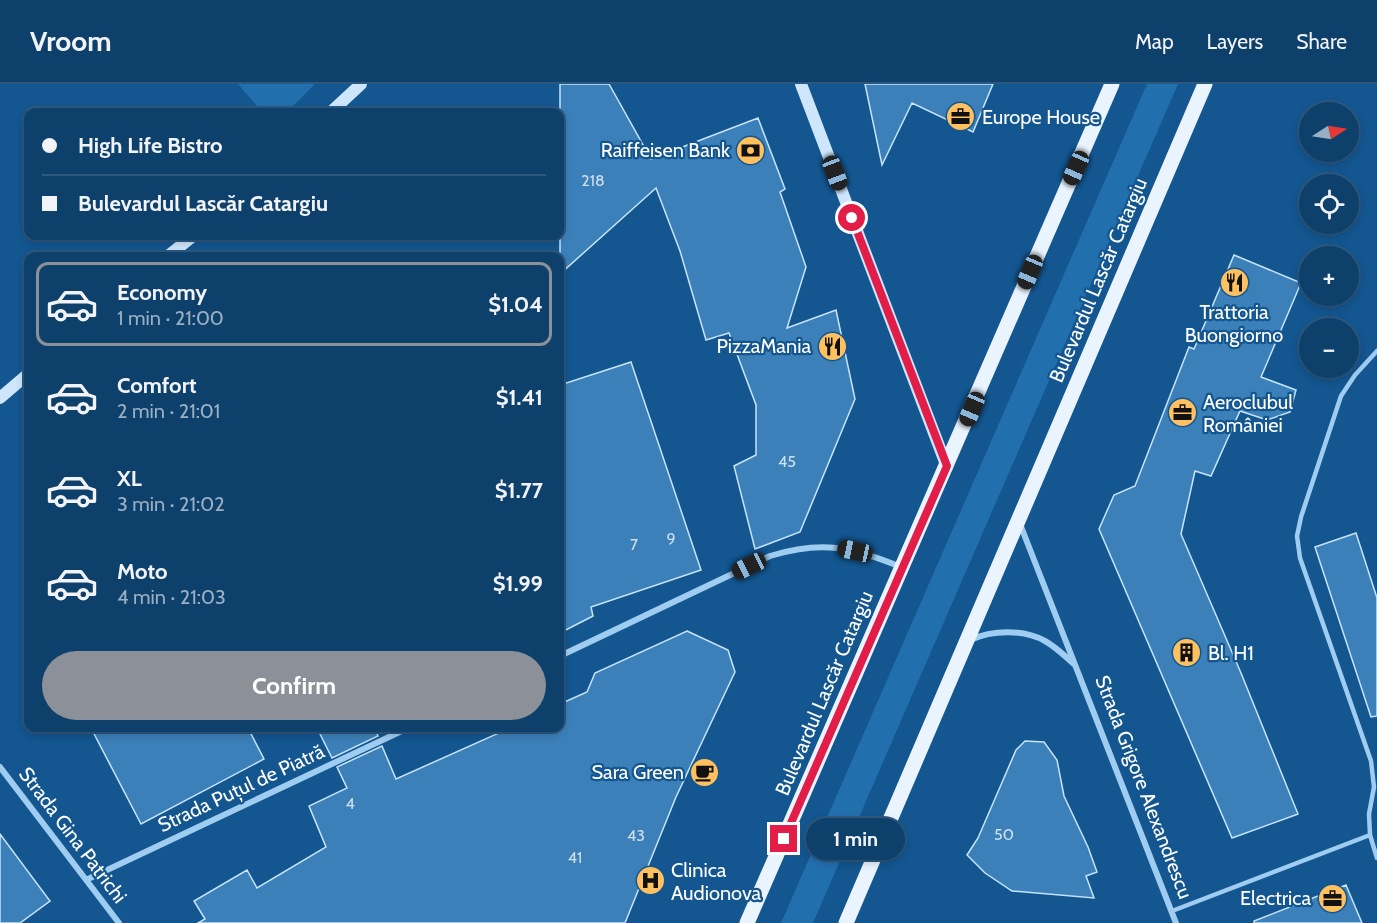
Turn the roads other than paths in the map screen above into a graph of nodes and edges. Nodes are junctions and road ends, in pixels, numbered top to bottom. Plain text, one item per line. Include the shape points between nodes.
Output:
1 (362, 84) edge
2 (801, 84) edge
3 (1112, 84) edge
4 (1205, 84) edge
5 (335, 108) edge
6 (188, 240) edge
7 (173, 252) edge
8 (1377, 351) edge
9 (24, 377) edge
10 (0, 398) edge
11 (947, 466) junction
12 (1018, 519) junction
13 (902, 567) junction
14 (966, 642) junction
15 (564, 654) edge
16 (1076, 665) junction
17 (400, 732) edge
18 (0, 767) edge
19 (1370, 835) junction
20 (1377, 858) edge
21 (88, 879) junction
22 (1172, 911) junction
23 (120, 923) edge
24 (747, 923) edge
25 (846, 923) edge
26 (1176, 923) edge

1 - 5 street
2 - 11 street
3 - 11 main road, Bulevardul Lascăr Catargiu
4 - 12 main road, Bulevardul Lascăr Catargiu
6 - 7 street
8 - 19 lane via 1341,396 1297,536 1300,558 1371,761 1374,787
9 - 10 street
11 - 13 main road, Bulevardul Lascăr Catargiu
12 - 14 main road, Bulevardul Lascăr Catargiu
12 - 16 street, Strada Grigore Alexandrescu
13 - 15 street via 836,547 793,549 770,556
13 - 24 main road, Bulevardul Lascăr Catargiu
14 - 16 street, Strada Grigore Alexandrescu via 980,635 1022,633 1045,641
14 - 25 main road, Bulevardul Lascăr Catargiu
16 - 22 street, Strada Grigore Alexandrescu
17 - 21 street, Strada Puțul de Piatră
18 - 21 street, Strada Gina Patrichi
19 - 20 lane
19 - 22 lane
21 - 23 street, Strada Gina Patrichi
22 - 26 street, Strada Grigore Alexandrescu

